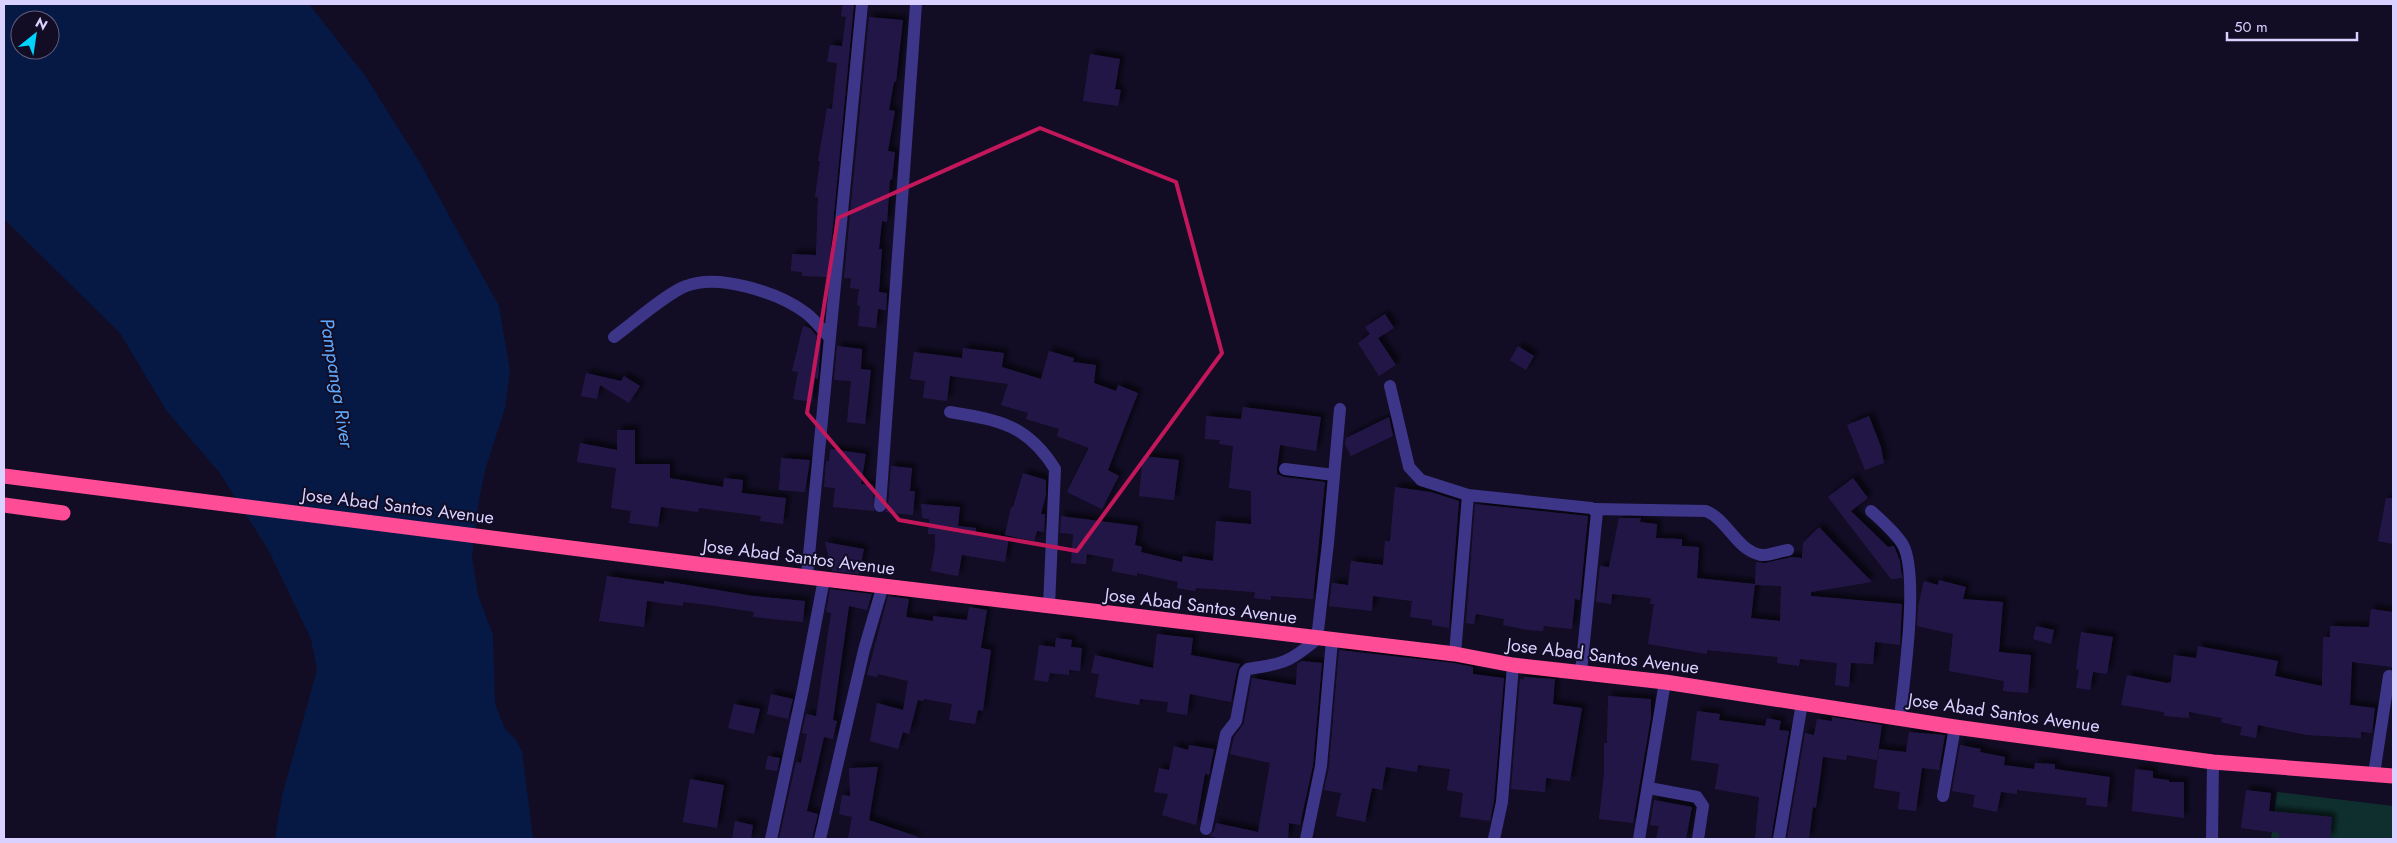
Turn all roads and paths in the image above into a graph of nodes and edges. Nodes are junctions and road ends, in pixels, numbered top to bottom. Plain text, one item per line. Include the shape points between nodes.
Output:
1 (862, 4) edge
2 (916, 4) edge
3 (614, 337) dead end
4 (830, 338) junction
5 (1390, 386) dead end
6 (1340, 409) dead end
7 (950, 412) dead end
8 (1285, 469) dead end
9 (1334, 475) junction
10 (4, 476) edge
11 (1468, 495) junction
12 (4, 505) edge
13 (880, 506) dead end
14 (1595, 509) junction
15 (1871, 511) dead end
16 (63, 513) dead end
17 (1788, 550) dead end
18 (807, 576) junction
19 (824, 579) junction
20 (883, 585) junction
21 (1049, 606) junction
22 (1324, 640) junction
23 (1455, 654) junction
24 (1513, 665) junction
25 (1580, 672) junction
26 (2389, 676) dead end
27 (1666, 682) junction
28 (1802, 703) junction
29 (1900, 717) junction
30 (1955, 727) junction
31 (2213, 762) junction
32 (2374, 774) junction
33 (2393, 776) edge
34 (1649, 788) junction
35 (1943, 796) dead end
36 (1206, 829) dead end
37 (771, 839) edge
38 (820, 839) edge
39 (1306, 839) edge
40 (1494, 839) edge
41 (1639, 839) edge
42 (1698, 839) edge
43 (1779, 839) edge
44 (2212, 839) edge

1 - 4 street
2 - 13 street
3 - 4 street via 686,286 710,280 774,295 806,314
4 - 18 street
5 - 11 street via 1409,467 1421,480
6 - 9 street
7 - 21 street via 997,420 1022,432 1045,452 1055,469
8 - 9 street
9 - 22 street
10 - 18 highway, Jose Abad Santos Avenue
11 - 14 street
11 - 23 street
12 - 16 highway
14 - 17 street via 1706,511 1715,515 1745,548 1762,555
14 - 25 street via 1598,518
15 - 29 street via 1903,545 1908,560 1910,607
18 - 19 highway, Jose Abad Santos Avenue
19 - 20 highway, Jose Abad Santos Avenue
19 - 37 street
20 - 21 highway, Jose Abad Santos Avenue
20 - 38 street via 864,650
21 - 22 highway, Jose Abad Santos Avenue
22 - 23 highway, Jose Abad Santos Avenue
22 - 36 street via 1286,662 1245,672 1236,721 1226,734
22 - 39 street via 1321,766
23 - 24 highway, Jose Abad Santos Avenue
24 - 25 highway, Jose Abad Santos Avenue
24 - 40 street via 1502,802
25 - 27 highway, Jose Abad Santos Avenue
26 - 32 street
27 - 28 highway, Jose Abad Santos Avenue
27 - 34 street
28 - 29 highway, Jose Abad Santos Avenue
28 - 43 street
29 - 30 highway, Jose Abad Santos Avenue
30 - 31 highway, Jose Abad Santos Avenue
30 - 35 street
31 - 32 highway, Jose Abad Santos Avenue
31 - 44 street
32 - 33 highway, Jose Abad Santos Avenue
34 - 41 street
34 - 42 street via 1697,797 1703,806

